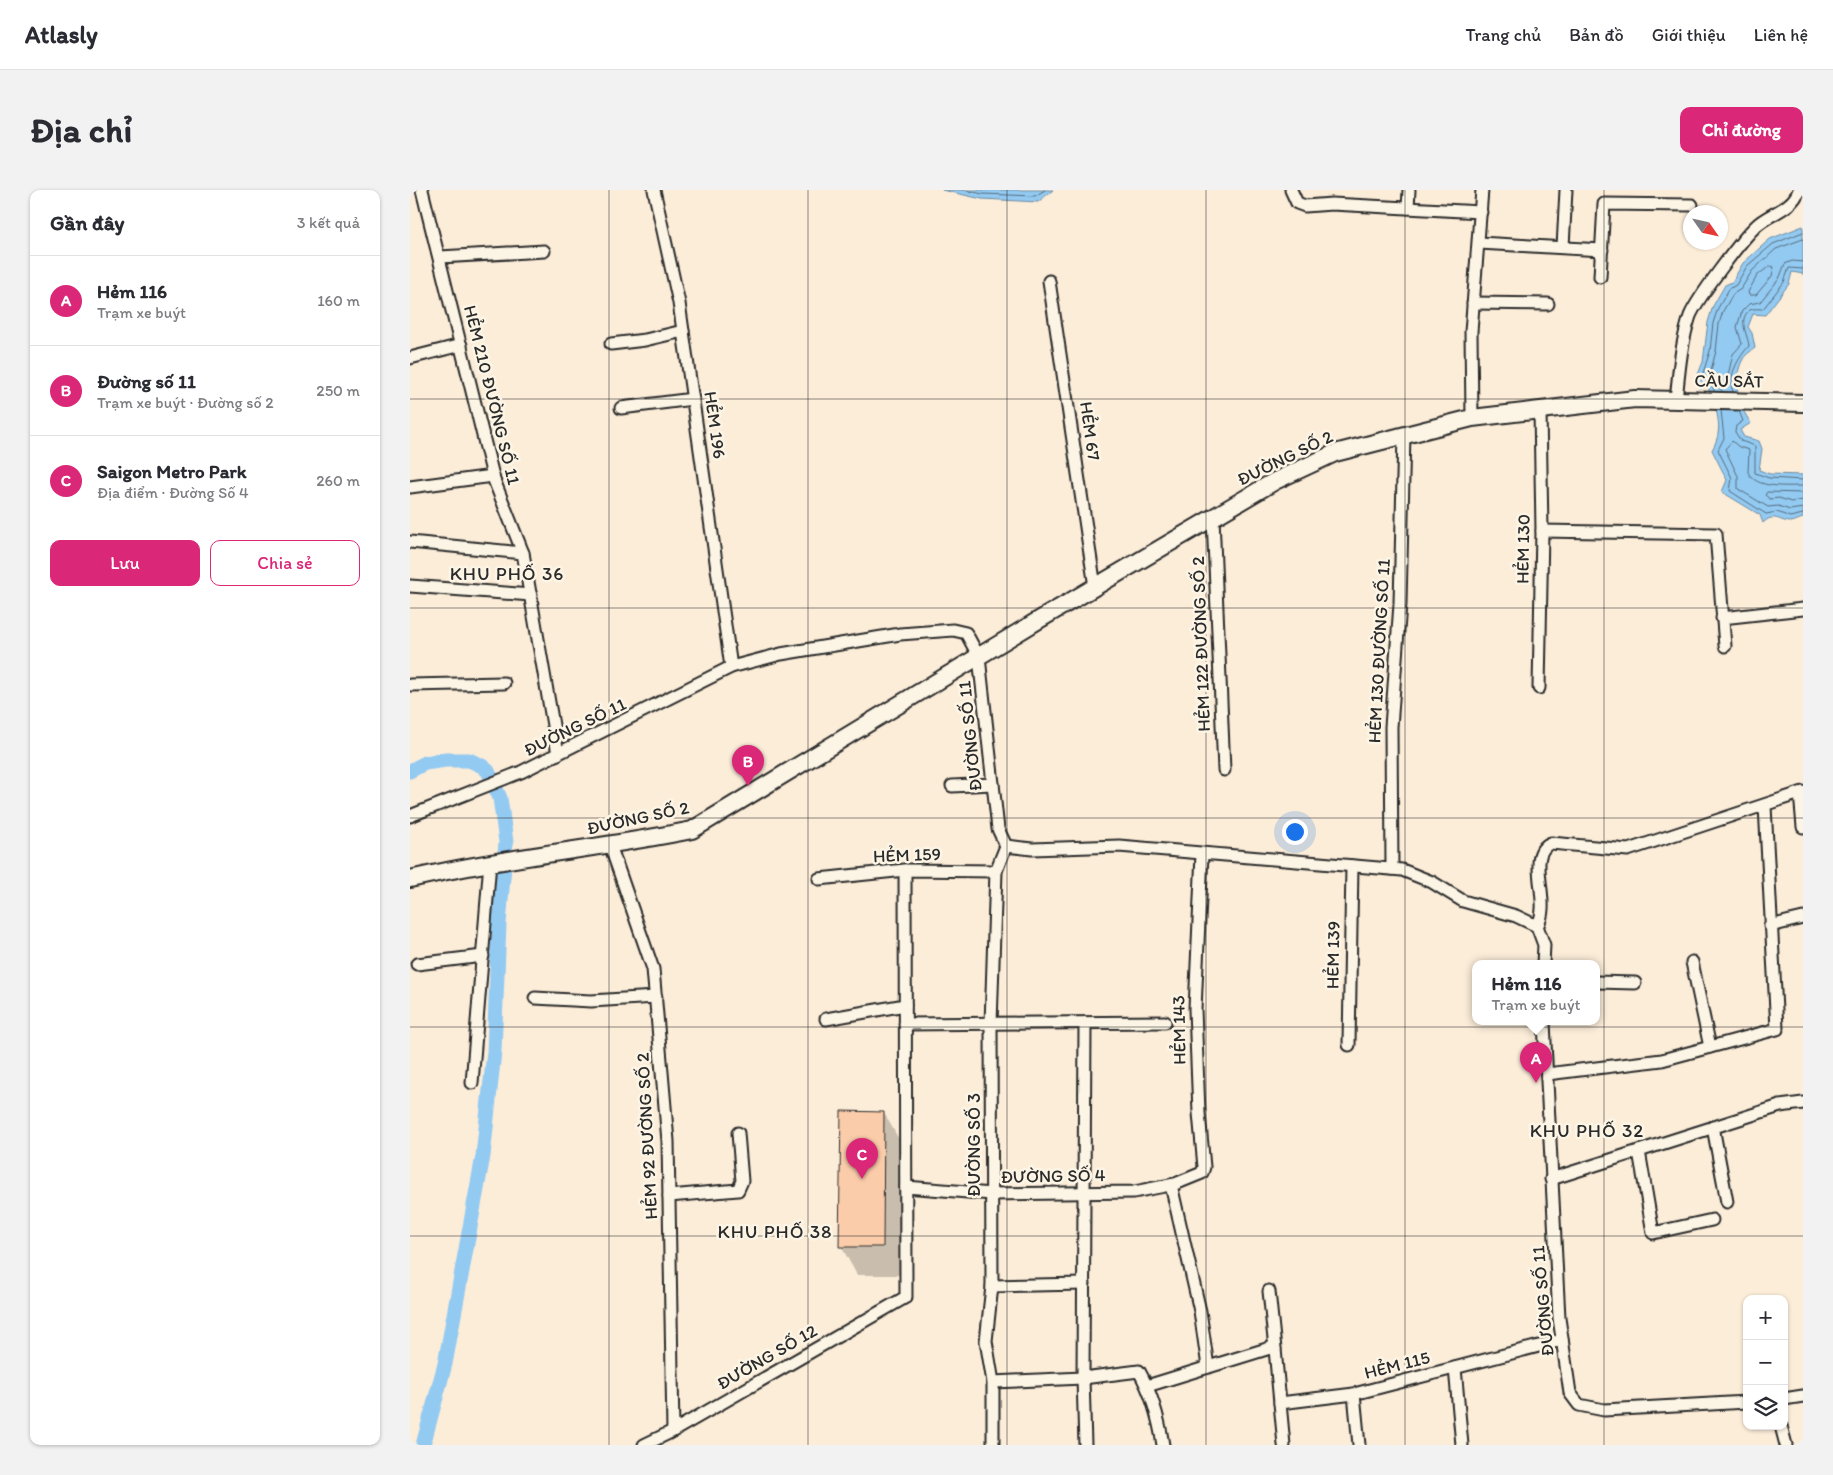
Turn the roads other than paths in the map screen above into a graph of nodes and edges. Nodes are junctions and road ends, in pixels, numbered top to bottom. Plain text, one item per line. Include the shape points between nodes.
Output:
1 (422, 190) edge
2 (654, 190) edge
3 (1291, 190) edge
4 (1409, 190) edge
5 (1482, 190) edge
6 (1566, 190) edge
7 (1799, 190) edge
8 (1692, 205) dead end
9 (1408, 208) junction
10 (1481, 212) junction
11 (1479, 243) junction
12 (1563, 247) junction
13 (1602, 250) junction
14 (544, 251) dead end
15 (440, 257) junction
16 (1600, 277) dead end
17 (1049, 281) dead end
18 (1474, 303) junction
19 (1548, 304) dead end
20 (683, 331) junction
21 (611, 344) dead end
22 (461, 345) junction
23 (410, 358) edge
24 (693, 399) junction
25 (1676, 400) junction
26 (1803, 403) edge
27 (621, 408) dead end
28 (1540, 410) junction
29 (1472, 418) junction
30 (1404, 434) junction
31 (493, 476) junction
32 (410, 487) edge
33 (1213, 518) junction
34 (1542, 531) junction
35 (410, 542) edge
36 (523, 553) junction
37 (410, 586) edge
38 (1095, 587) junction
39 (531, 595) junction
40 (1803, 609) edge
41 (1722, 618) junction
42 (1724, 646) dead end
43 (979, 657) junction
44 (731, 667) junction
45 (504, 683) dead end
46 (410, 685) edge
47 (1540, 688) dead end
48 (558, 754) junction
49 (1224, 770) dead end
50 (993, 784) junction
51 (952, 786) dead end
52 (1801, 792) edge
53 (1765, 806) junction
54 (410, 816) edge
55 (1803, 827) edge
56 (610, 846) junction
57 (1006, 846) junction
58 (1202, 854) junction
59 (490, 862) junction
60 (1352, 866) junction
61 (905, 870) junction
62 (1392, 870) junction
63 (996, 871) junction
64 (819, 878) dead end
65 (410, 879) edge
66 (1803, 918) edge
67 (1537, 926) junction
68 (1770, 926) junction
69 (483, 956) junction
70 (1543, 960) edge
71 (1692, 962) dead end
72 (417, 964) dead end
73 (1600, 982) edge
74 (1635, 983) dead end
75 (656, 997) junction
76 (535, 998) dead end
77 (905, 1005) junction
78 (826, 1018) dead end
79 (1165, 1022) dead end
80 (905, 1024) junction
81 (991, 1024) junction
82 (1085, 1024) junction
83 (1544, 1025) edge
84 (1349, 1045) dead end
85 (1710, 1047) junction
86 (1547, 1074) junction
87 (472, 1083) dead end
88 (1803, 1103) edge
89 (1713, 1126) junction
90 (738, 1133) dead end
91 (1639, 1151) junction
92 (1551, 1179) junction
93 (1171, 1185) junction
94 (906, 1187) junction
95 (1084, 1192) junction
96 (992, 1194) junction
97 (669, 1196) junction
98 (1727, 1202) dead end
99 (1712, 1220) dead end
100 (1084, 1284) junction
101 (992, 1286) junction
102 (1269, 1291) dead end
103 (1562, 1340) junction
104 (1275, 1349) junction
105 (1208, 1367) junction
106 (1454, 1368) junction
107 (1083, 1378) junction
108 (993, 1382) junction
109 (1147, 1386) junction
110 (1354, 1394) junction
111 (1803, 1396) edge
112 (1788, 1398) edge
113 (1280, 1402) junction
114 (1743, 1402) edge
115 (1781, 1430) edge
116 (673, 1431) junction
117 (644, 1445) edge
118 (993, 1445) edge
119 (1085, 1445) edge
120 (1163, 1445) edge
121 (1284, 1445) edge
122 (1359, 1445) edge
123 (1462, 1445) edge
124 (1786, 1445) edge

1 - 15 street, HẺM 210 ĐƯỜNG SỐ 11
2 - 20 street, HẺM 196 via 680,303
3 - 9 street via 1297,203 1305,206 1332,204
4 - 9 street
5 - 10 street
6 - 12 street
7 - 25 street via 1783,210 1756,225 1717,274 1691,315
8 - 13 street via 1604,204
9 - 10 street
10 - 11 street
11 - 12 street
11 - 18 street
12 - 13 street
13 - 16 street
14 - 15 street
15 - 22 street, HẺM 210 ĐƯỜNG SỐ 11
17 - 38 street, HẺM 67
18 - 19 street
18 - 29 street
20 - 21 street
20 - 24 street, HẺM 196
22 - 23 street
22 - 31 street, HẺM 210 ĐƯỜNG SỐ 11
24 - 27 street
24 - 44 street, HẺM 196
25 - 26 street, CẦU SẮT
25 - 28 street, ĐƯỜNG SỐ 2 via 1635,399
28 - 29 street, ĐƯỜNG SỐ 2
28 - 34 street, HẺM 130
29 - 30 street, ĐƯỜNG SỐ 2
30 - 33 street, ĐƯỜNG SỐ 2 via 1335,453 1275,481
30 - 62 street, HẺM 130 ĐƯỜNG SỐ 11 via 1400,604 1391,727
31 - 32 street
31 - 36 street, HẺM 210 ĐƯỜNG SỐ 11
33 - 38 street, ĐƯỜNG SỐ 2
33 - 49 street, HẺM 122 ĐƯỜNG SỐ 2
34 - 41 street via 1716,534
34 - 47 street, HẺM 130
35 - 36 street
36 - 39 street, HẺM 210 ĐƯỜNG SỐ 11
37 - 39 street
38 - 43 street, ĐƯỜNG SỐ 2
39 - 48 street, HẺM 210 ĐƯỜNG SỐ 11
40 - 41 street
41 - 42 street
43 - 44 street, ĐƯỜNG SỐ 11 via 966,632 953,630 900,634
43 - 50 street, ĐƯỜNG SỐ 11
43 - 56 street, ĐƯỜNG SỐ 2 via 692,830
44 - 48 street, ĐƯỜNG SỐ 11
45 - 46 street
48 - 54 street, ĐƯỜNG SỐ 11
50 - 51 street
50 - 57 street, ĐƯỜNG SỐ 11 via 998,829
52 - 53 street
52 - 55 street
53 - 67 street via 1628,850 1551,843 1545,846 1540,851 1539,866 1543,913
53 - 68 street
56 - 59 street, ĐƯỜNG SỐ 2
56 - 75 street, HẺM 92 ĐƯỜNG SỐ 2 via 654,969
57 - 58 street via 1032,849 1119,846
57 - 63 street, ĐƯỜNG SỐ 3
58 - 60 street
58 - 93 street, HẺM 143 via 1195,1009 1204,1167 1202,1173
59 - 65 street, ĐƯỜNG SỐ 2
59 - 69 street
60 - 62 street
60 - 84 street, HẺM 139
61 - 63 street, HẺM 159
61 - 64 street, HẺM 159
61 - 77 street
62 - 67 street via 1402,870 1432,882 1464,901 1516,916
63 - 81 street, ĐƯỜNG SỐ 3
66 - 68 street
67 - 70 street via 1544,945
68 - 85 street via 1777,1029
69 - 72 street
69 - 87 street
71 - 85 street
73 - 74 street
75 - 76 street via 591,1001
75 - 97 street, HẺM 92 ĐƯỜNG SỐ 2 via 668,1141
77 - 78 street
77 - 80 street
79 - 82 street
80 - 81 street
80 - 94 street
81 - 82 street
81 - 96 street, ĐƯỜNG SỐ 3
82 - 95 street
83 - 86 street, ĐƯỜNG SỐ 11
85 - 86 street via 1662,1060
86 - 92 street, ĐƯỜNG SỐ 11
88 - 89 street via 1780,1106
89 - 91 street
89 - 98 street
90 - 97 street via 742,1181 738,1190
91 - 92 street
91 - 99 street via 1653,1233
92 - 103 street, ĐƯỜNG SỐ 11
93 - 95 street, ĐƯỜNG SỐ 4 via 1134,1192
93 - 105 street via 1200,1312
94 - 96 street, ĐƯỜNG SỐ 4
94 - 116 street, ĐƯỜNG SỐ 12 via 906,1297
95 - 96 street, ĐƯỜNG SỐ 4
95 - 100 street
96 - 101 street, ĐƯỜNG SỐ 3
97 - 116 street, HẺM 92 ĐƯỜNG SỐ 2
100 - 101 street
100 - 107 street
101 - 108 street, ĐƯỜNG SỐ 3 via 986,1341
102 - 104 street
103 - 106 street, HẺM 115
103 - 114 street, ĐƯỜNG SỐ 11 via 1570,1393 1579,1405 1604,1410
104 - 105 street
104 - 113 street
105 - 109 street
106 - 110 street, HẺM 115
106 - 123 street
107 - 108 street
107 - 109 street via 1139,1371
107 - 119 street
108 - 118 street, ĐƯỜNG SỐ 3
109 - 120 street via 1160,1424
110 - 113 street, HẺM 115
110 - 122 street
111 - 112 street
113 - 121 street
115 - 124 street
116 - 117 street, ĐƯỜNG SỐ 12

